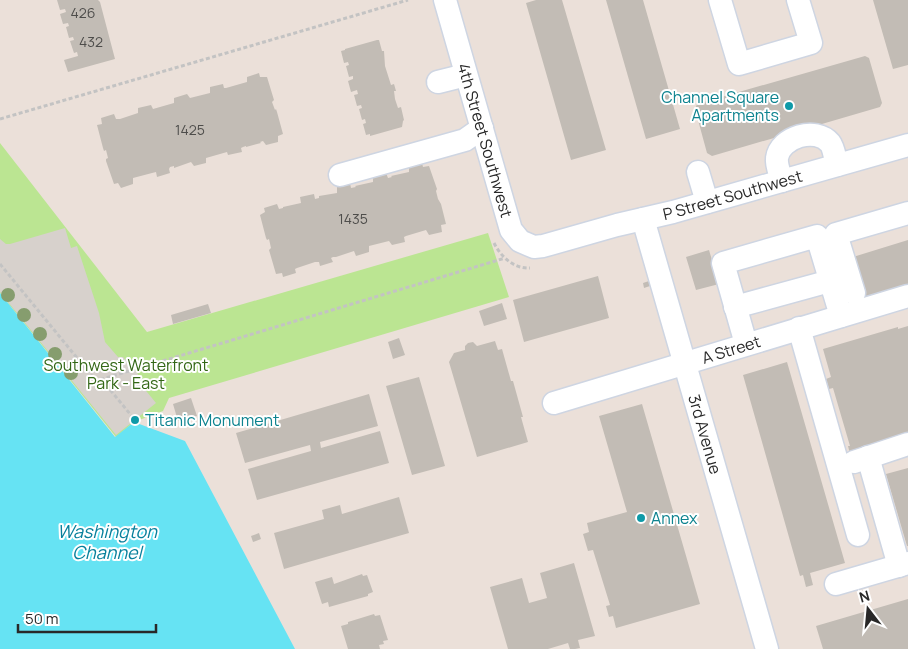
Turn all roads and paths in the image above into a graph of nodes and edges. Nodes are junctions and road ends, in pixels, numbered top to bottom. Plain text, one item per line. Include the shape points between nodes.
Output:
1 (408, 0) edge
2 (445, 0) edge
3 (720, 0) edge
4 (798, 0) edge
5 (466, 75) junction
6 (438, 82) dead end
7 (0, 119) edge
8 (482, 128) junction
9 (908, 145) edge
10 (837, 165) junction
11 (698, 172) dead end
12 (340, 175) dead end
13 (782, 181) junction
14 (707, 202) junction
15 (908, 213) edge
16 (643, 219) junction
17 (556, 243) joint
18 (505, 258) dead end
19 (0, 264) edge
20 (830, 281) junction
21 (854, 293) dead end
22 (908, 296) edge
23 (735, 307) junction
24 (841, 316) junction
25 (799, 328) junction
26 (746, 344) junction
27 (684, 362) junction
28 (102, 380) junction
29 (554, 403) dead end
30 (135, 420) dead end
31 (908, 444) edge
32 (868, 457) junction
33 (839, 466) junction
34 (858, 535) dead end
35 (904, 564) edge
36 (836, 584) dead end
37 (767, 649) edge

1 - 7 path
2 - 5 street, 4th Street Southwest
3 - 4 street via 739,64 811,43
5 - 6 street
5 - 8 street, 4th Street Southwest
8 - 12 street via 465,140
8 - 17 street, 4th Street Southwest via 514,236 534,247
9 - 10 street, P Street Southwest
10 - 13 street, P Street Southwest
10 - 13 street via 831,144 816,135 805,135 779,150 776,160
11 - 14 street
13 - 14 street, P Street Southwest
14 - 16 street, P Street Southwest
15 - 21 street via 836,234
16 - 17 street, P Street Southwest
16 - 27 street, 3rd Avenue
18 - 28 path
19 - 28 path via 96,381
20 - 23 street
20 - 23 street via 817,236 723,263
20 - 24 street
22 - 24 street, A Street
23 - 26 street
24 - 25 street, A Street
25 - 26 street, A Street
25 - 33 street
26 - 27 street, A Street
27 - 29 street, A Street
27 - 37 street, 3rd Avenue
28 - 30 path
31 - 32 street
32 - 33 street
32 - 35 street
33 - 34 street
35 - 36 street

